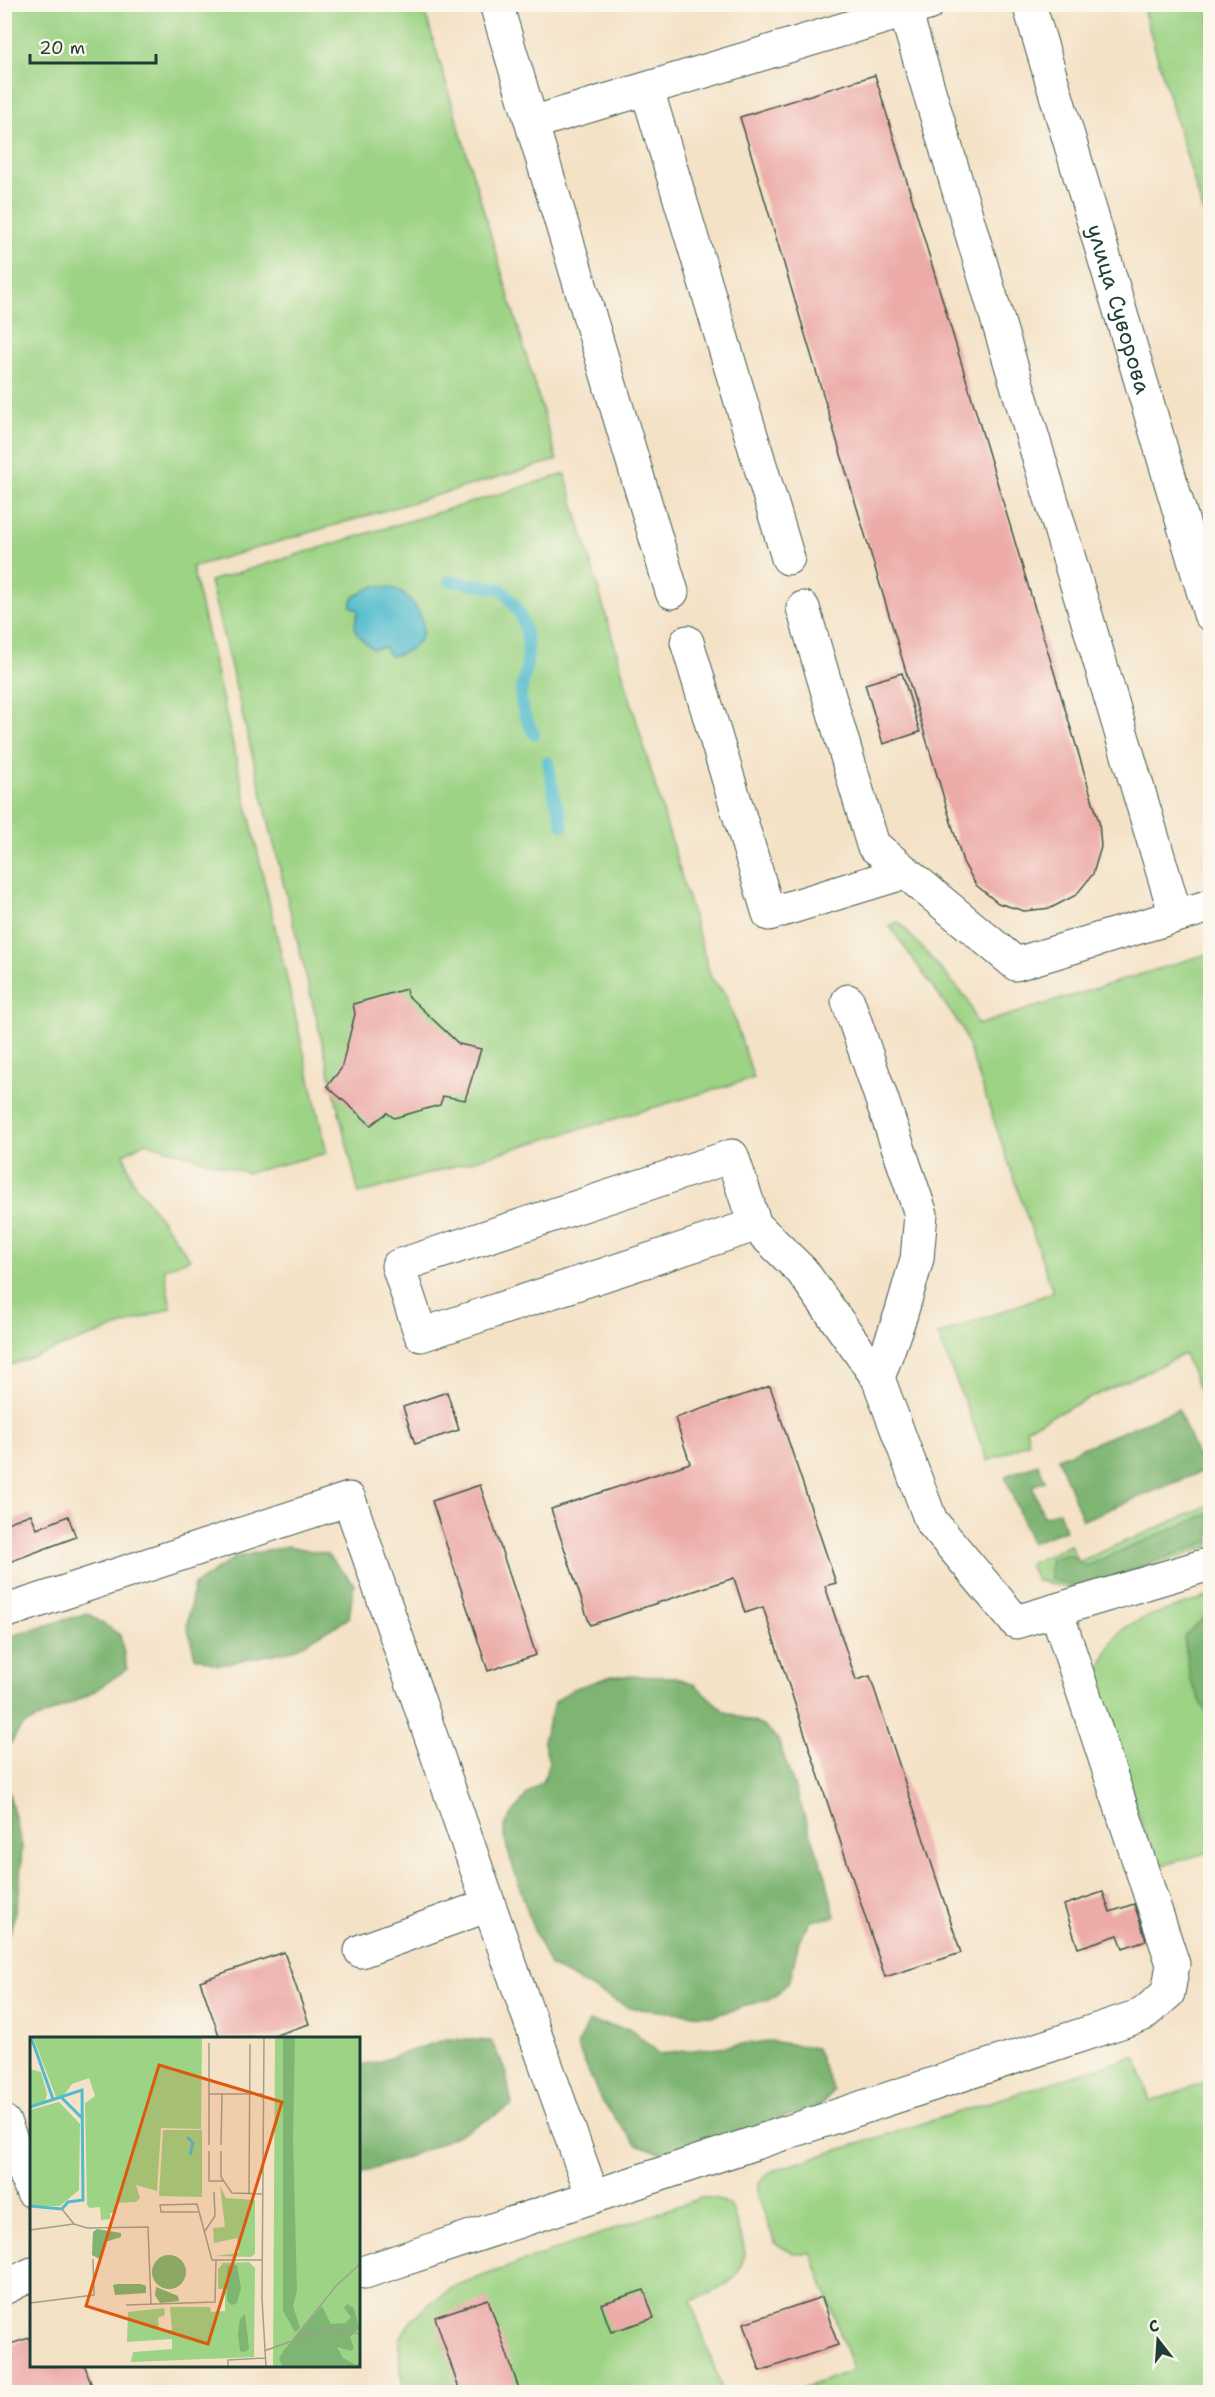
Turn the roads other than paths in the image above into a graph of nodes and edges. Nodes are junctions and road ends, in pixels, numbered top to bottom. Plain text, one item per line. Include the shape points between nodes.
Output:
1 (496, 4) edge
2 (1029, 4) edge
3 (912, 7) edge
4 (647, 89) junction
5 (532, 123) junction
6 (788, 558) dead end
7 (672, 592) dead end
8 (803, 608) dead end
9 (1210, 614) edge
10 (687, 642) dead end
11 (906, 872) junction
12 (1210, 906) edge
13 (1176, 916) junction
14 (848, 1001) dead end
15 (755, 1225) junction
16 (878, 1378) junction
17 (1210, 1564) edge
18 (1056, 1610) junction
19 (4, 1612) edge
20 (489, 1905) junction
21 (361, 1951) dead end
22 (4, 2122) edge
23 (30, 2186) edge
24 (593, 2197) junction
25 (365, 2272) dead end
26 (30, 2275) edge
27 (4, 2288) edge

1 - 5 main road
2 - 9 main road, улица Суворова
3 - 4 main road
3 - 13 main road
4 - 5 main road
4 - 6 main road
5 - 7 main road
8 - 11 main road via 873,845
10 - 11 main road via 769,914
11 - 13 main road via 1016,964
12 - 13 main road
14 - 16 main road via 921,1214 917,1259
15 - 15 main road via 421,1335 398,1266 732,1156
15 - 16 main road via 802,1271
16 - 18 main road via 931,1521 1016,1622
17 - 18 main road
18 - 24 main road via 1173,1964 1168,1993 1142,2015
19 - 20 main road via 349,1499
20 - 21 main road
20 - 24 main road
22 - 23 main road
24 - 25 main road
26 - 27 main road

